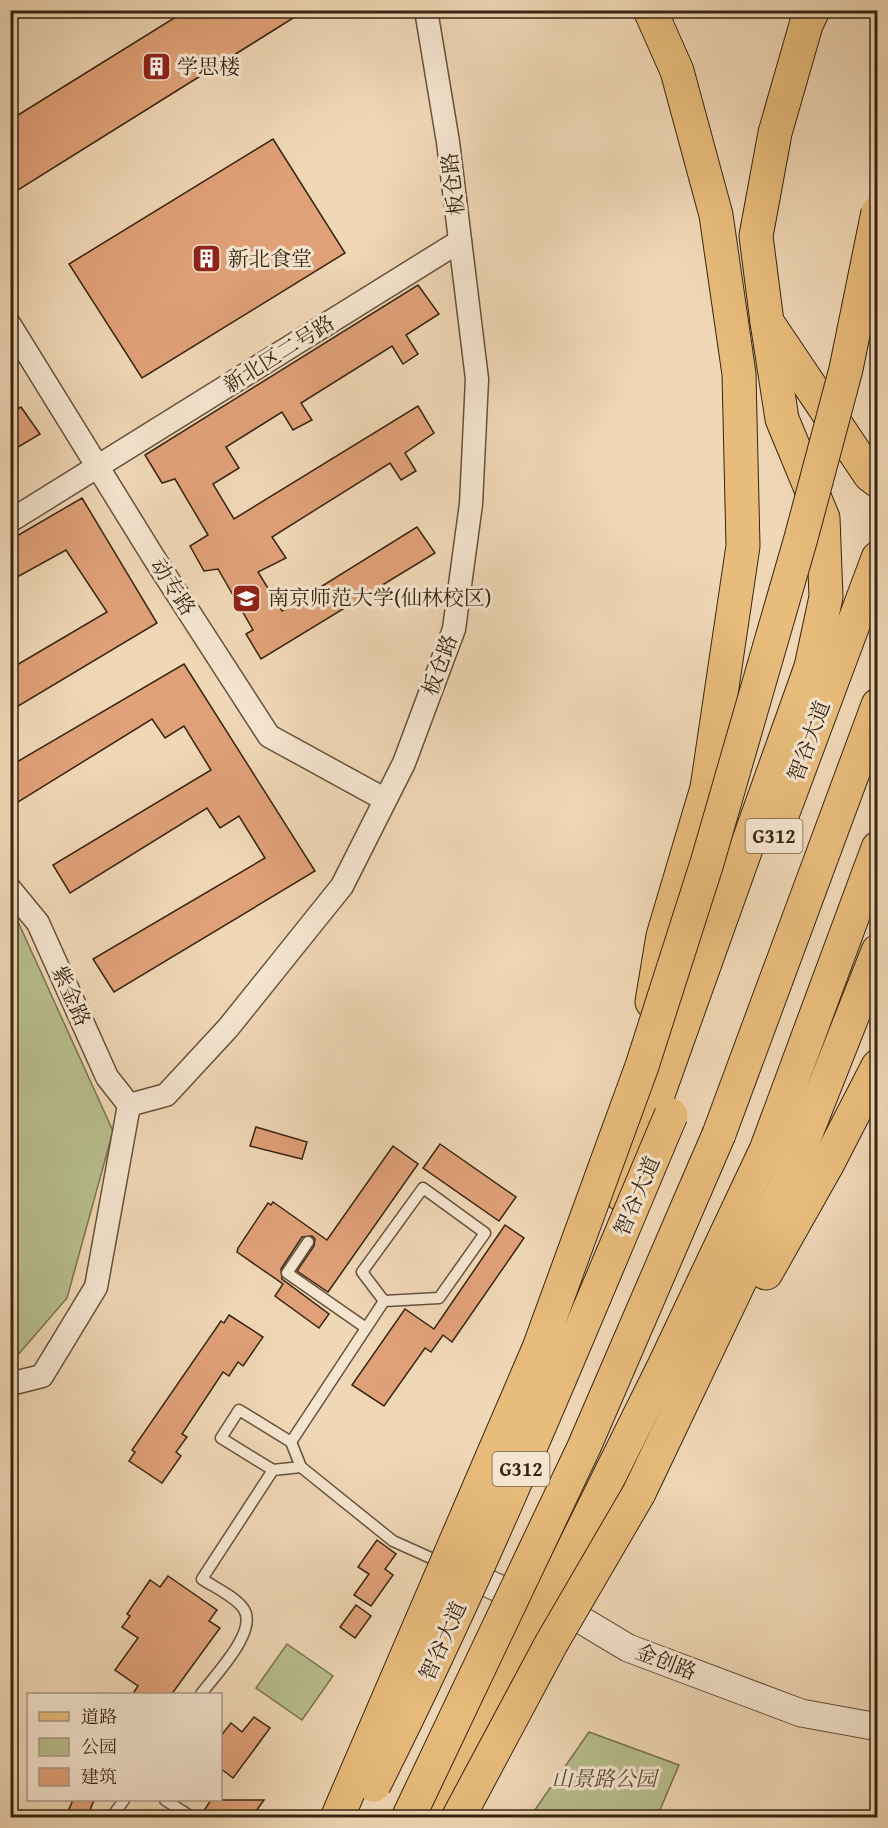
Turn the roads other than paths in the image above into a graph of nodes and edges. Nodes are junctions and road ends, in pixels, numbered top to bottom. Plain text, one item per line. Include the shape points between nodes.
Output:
1 (426, 10) edge
2 (650, 10) edge
3 (813, 10) edge
4 (878, 212) edge
5 (460, 241) junction
6 (767, 322) junction
7 (10, 325) edge
8 (98, 467) junction
9 (878, 481) edge
10 (10, 521) edge
11 (878, 558) edge
12 (878, 705) edge
13 (384, 800) junction
14 (878, 848) edge
15 (10, 889) edge
16 (878, 951) edge
17 (642, 1066) junction
18 (878, 1066) edge
19 (129, 1105) junction
20 (308, 1242) dead end
21 (384, 1301) junction
22 (366, 1328) junction
23 (10, 1384) edge
24 (291, 1442) junction
25 (301, 1467) junction
26 (273, 1470) junction
27 (639, 1493) junction
28 (464, 1573) junction
29 (544, 1608) junction
30 (202, 1693) edge
31 (878, 1727) edge
32 (123, 1801) edge
33 (167, 1801) edge
34 (111, 1818) edge
35 (184, 1818) edge
36 (337, 1818) edge
37 (346, 1818) edge
38 (357, 1818) edge
39 (408, 1818) edge
40 (437, 1818) edge
41 (458, 1818) edge

1 - 5 street, 板仓路
2 - 17 main road, bridge via 677,71 716,215 739,374 743,546 707,788 663,936
3 - 6 main road, 智谷大道 via 775,133 756,236
4 - 17 main road, bridge via 846,369 801,538 707,863
5 - 8 street, 新北区二号路
5 - 13 street, 板仓路 via 477,379 470,515 454,629 404,763
6 - 9 main road via 870,475
6 - 28 main road, 智谷大道 via 782,419 823,518 826,597 811,667 624,1190
7 - 8 street, 动专路
8 - 10 street, 新北区二号路
8 - 13 street, 动专路 via 269,736
11 - 38 main road, 智谷大道 / G312, bridge via 671,1115 532,1443 408,1717
12 - 39 main road, G312, bridge via 719,1134 584,1447
13 - 19 street, 板仓路 via 342,886 228,1028 166,1095
14 - 29 main road via 766,1150
15 - 19 street, 紫金路 via 38,923 107,1077
16 - 27 main road via 787,1182
17 - 36 main road, bridge via 539,1348
18 - 27 main road via 827,1165
19 - 23 street via 96,1287 42,1376
20 - 22 lane via 287,1273
21 - 21 lane via 439,1298 485,1233 423,1188 362,1272
21 - 22 lane
22 - 24 lane
24 - 25 lane
24 - 26 lane via 239,1410 221,1438
25 - 26 lane
25 - 28 lane via 393,1541
26 - 30 lane via 202,1579 243,1607 248,1627
27 - 41 main road, bridge via 551,1644
28 - 29 street, 金创路
28 - 37 main road, 智谷大道
29 - 31 street, 金创路 via 583,1621 628,1648 801,1713
29 - 40 main road
32 - 34 lane
33 - 35 lane via 187,1814

